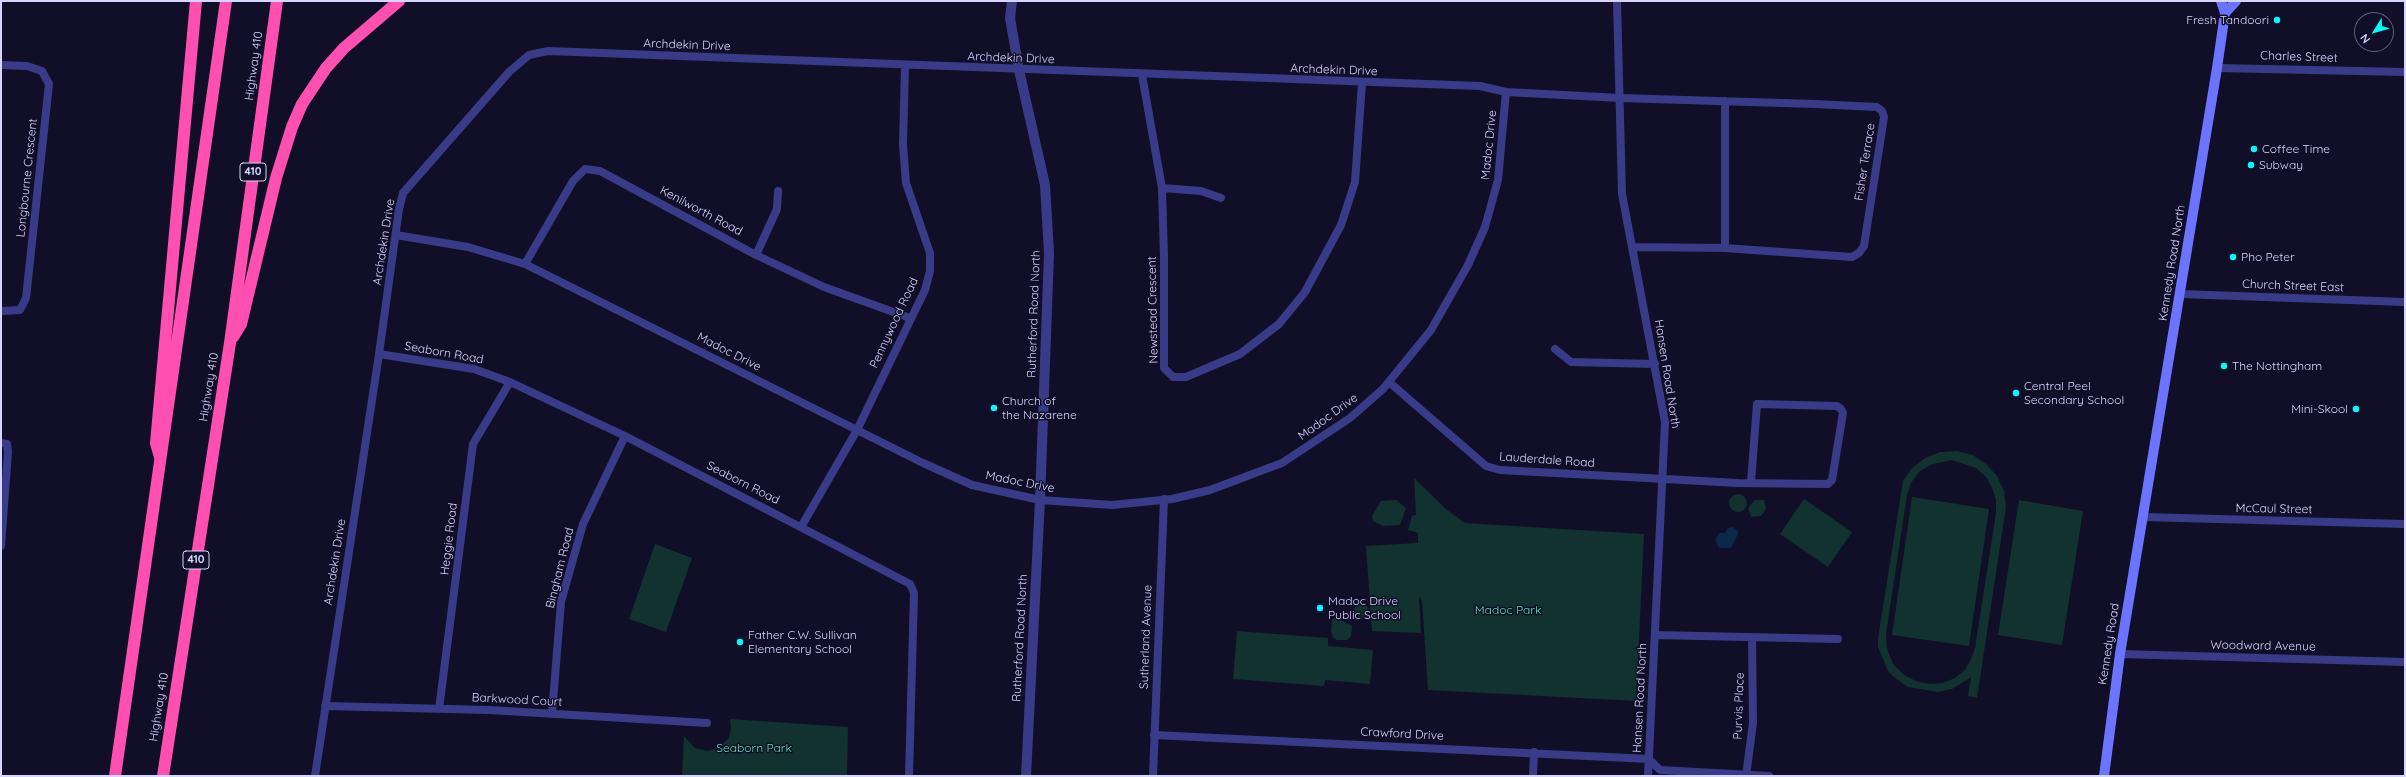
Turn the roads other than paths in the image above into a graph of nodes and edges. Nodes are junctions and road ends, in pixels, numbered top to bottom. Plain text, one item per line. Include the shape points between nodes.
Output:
1 (196, 1) edge
2 (226, 1) edge
3 (277, 1) edge
4 (399, 1) edge
5 (1012, 1) edge
6 (1617, 1) edge
7 (2220, 1) edge
8 (2236, 1) edge
9 (2225, 13) junction
10 (1, 65) edge
11 (905, 66) junction
12 (2217, 68) junction
13 (1019, 70) junction
14 (2405, 72) edge
15 (1142, 75) junction
16 (1362, 83) junction
17 (1506, 92) junction
18 (1620, 98) junction
19 (1726, 101) junction
20 (1162, 188) junction
21 (778, 191) dead end
22 (1221, 198) dead end
23 (396, 235) junction
24 (1633, 248) junction
25 (1725, 248) junction
26 (756, 254) junction
27 (524, 264) junction
28 (2180, 294) junction
29 (2405, 302) edge
30 (1, 311) edge
31 (910, 318) junction
32 (230, 343) junction
33 (1555, 349) dead end
34 (379, 354) junction
35 (1655, 364) junction
36 (510, 382) junction
37 (1388, 382) junction
38 (857, 430) junction
39 (625, 436) junction
40 (1, 443) edge
41 (162, 462) junction
42 (1663, 478) junction
43 (1752, 482) junction
44 (1164, 499) junction
45 (1040, 500) junction
46 (2143, 517) junction
47 (2405, 524) edge
48 (801, 527) junction
49 (1, 546) edge
50 (1656, 636) junction
51 (1752, 638) junction
52 (1838, 639) dead end
53 (2120, 654) junction
54 (2405, 662) edge
55 (325, 706) junction
56 (439, 709) junction
57 (552, 714) junction
58 (707, 723) dead end
59 (1154, 735) junction
60 (1534, 752) junction
61 (1649, 759) junction
62 (115, 776) edge
63 (163, 776) edge
64 (315, 776) edge
65 (909, 776) edge
66 (1026, 776) edge
67 (1153, 776) edge
68 (1533, 776) edge
69 (1648, 776) edge
70 (1746, 776) edge
71 (1769, 776) edge
72 (2104, 776) edge

1 - 41 highway via 156,443
2 - 41 highway
3 - 32 highway, Highway 410 / 410
4 - 32 highway via 344,48 326,68 302,104 276,178 241,324
5 - 13 street, Rutherford Road North via 1010,18
6 - 18 street, Hansen Road North
7 - 9 main road
8 - 9 main road
9 - 12 main road, Kennedy Road North
10 - 30 street, Longbourne Crescent via 27,66 42,71 49,84 26,298 20,310
11 - 13 street, Archdekin Drive
11 - 23 street, Archdekin Drive via 548,51 529,55 509,72 403,193
11 - 31 street, Pennywood Road via 903,144 906,183 930,253 930,271 925,290
12 - 14 street, Charles Street
12 - 28 main road, Kennedy Road North
13 - 15 street, Archdekin Drive
13 - 45 street, Rutherford Road North via 1045,185 1049,253
15 - 16 street, Archdekin Drive
15 - 20 street, Newstead Crescent
16 - 17 street, Archdekin Drive via 1480,86
16 - 20 street, Newstead Crescent via 1355,182 1341,225 1309,286 1279,324 1240,354 1186,376 1173,377 1164,368
17 - 18 street, Archdekin Drive
17 - 37 street, Madoc Drive via 1498,180 1485,227 1468,265 1431,330
18 - 19 street, Fisher Terrace
18 - 24 street, Hansen Road North via 1622,194
19 - 25 street
19 - 25 street, Fisher Terrace via 1877,107 1884,116 1864,246 1859,254 1852,257
20 - 22 street via 1201,190
21 - 26 street via 777,209
23 - 27 street, Madoc Drive via 468,247
23 - 34 street, Archdekin Drive
24 - 25 street, Fisher Terrace
24 - 35 street, Hansen Road North
26 - 27 street, Kenilworth Road via 600,171 585,170 573,180
26 - 31 street, Kenilworth Road via 824,287
27 - 38 street, Madoc Drive
28 - 29 street, Church Street East
28 - 46 main road, Kennedy Road North
31 - 38 street, Pennywood Road
32 - 63 highway, Highway 410 / 410
33 - 35 street via 1571,362
34 - 36 street, Seaborn Road via 474,369
34 - 55 street, Archdekin Drive
35 - 42 street, Hansen Road North via 1665,422
36 - 39 street, Seaborn Road
36 - 56 street, Heggie Road via 473,444
37 - 42 street, Lauderdale Road via 1486,466 1500,470
37 - 44 street, Madoc Drive via 1350,418 1282,463 1210,490
38 - 45 street, Madoc Drive via 972,485
38 - 48 street, Pennywood Road
39 - 48 street, Seaborn Road
39 - 57 street, Bingham Road via 583,524 561,602
40 - 49 street via 7,444 8,452
41 - 62 highway
42 - 43 street, Lauderdale Road
42 - 50 street, Hansen Road North
43 - 43 street, Lauderdale Road via 1828,484 1832,480 1843,413 1841,409 1836,406 1757,404
44 - 45 street, Madoc Drive via 1112,505
44 - 59 street, Sutherland Avenue
45 - 66 street, Rutherford Road North
46 - 47 street, McCaul Street
46 - 53 main road, Kennedy Road
48 - 65 street, Seaborn Road via 910,584 914,593
50 - 51 street
50 - 61 street, Hansen Road North
51 - 52 street
51 - 70 street, Purvis Place via 1752,723
53 - 54 street, Woodward Avenue
53 - 72 main road, Kennedy Road
55 - 56 street, Barkwood Court
55 - 64 street, Archdekin Drive
56 - 57 street, Barkwood Court
57 - 58 street, Barkwood Court
59 - 60 street, Crawford Drive
59 - 67 street, Sutherland Avenue
60 - 61 street, Crawford Drive
60 - 68 street
61 - 69 street, Hansen Road North
61 - 70 street via 1660,770
70 - 71 street

